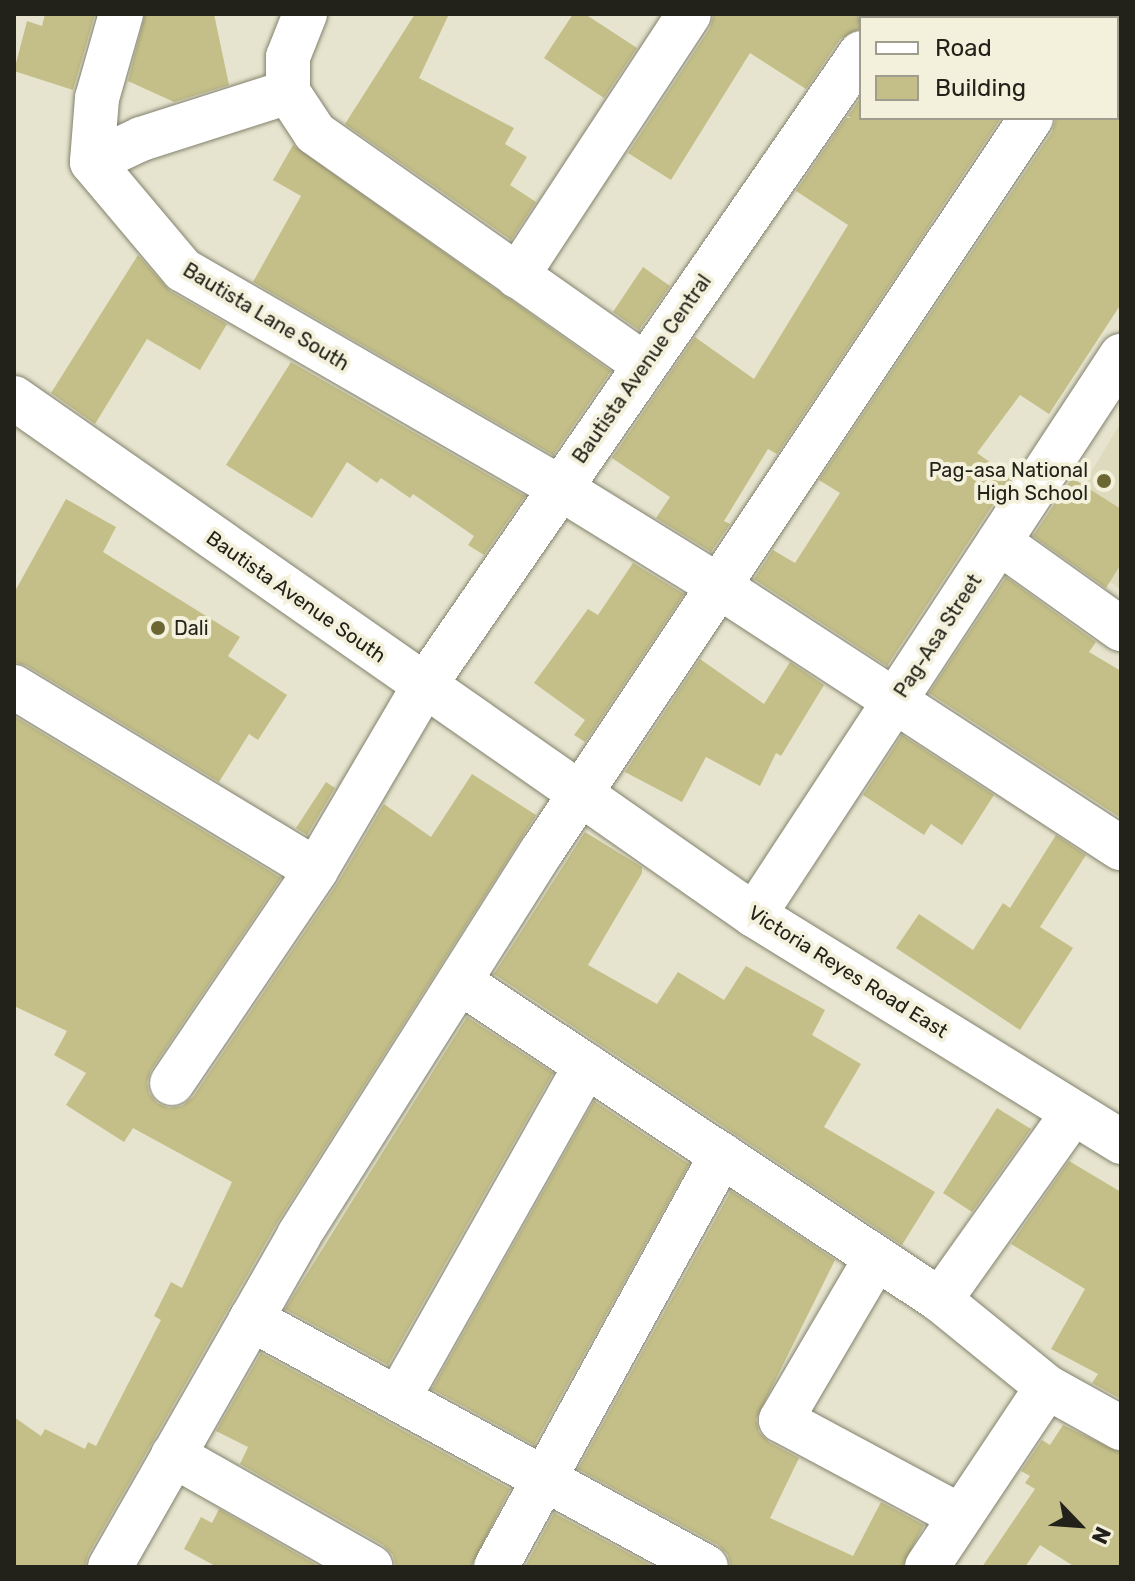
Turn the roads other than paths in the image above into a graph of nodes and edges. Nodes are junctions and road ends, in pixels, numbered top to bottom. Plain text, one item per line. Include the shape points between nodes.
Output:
1 (121, 14) edge
2 (305, 14) edge
3 (689, 14) edge
4 (859, 56) edge
5 (288, 92) junction
6 (1030, 120) edge
7 (92, 162) junction
8 (517, 276) junction
9 (1121, 356) edge
10 (645, 365) junction
11 (14, 398) edge
12 (560, 488) junction
13 (999, 542) junction
14 (720, 587) junction
15 (1121, 629) edge
16 (424, 686) junction
17 (14, 687) edge
18 (895, 701) junction
19 (579, 795) junction
20 (1121, 848) edge
21 (316, 870) junction
22 (754, 915) junction
23 (460, 982) junction
24 (586, 1065) junction
25 (172, 1083) dead end
26 (1073, 1113) junction
27 (1121, 1142) edge
28 (722, 1155) junction
29 (876, 1258) junction
30 (940, 1300) junction
31 (251, 1319) junction
32 (1047, 1387) junction
33 (398, 1399) junction
34 (1121, 1428) edge
35 (173, 1455) junction
36 (543, 1478) junction
37 (960, 1516) junction
38 (110, 1567) edge
39 (371, 1567) edge
40 (496, 1567) edge
41 (706, 1567) edge
42 (927, 1567) edge

1 - 7 street via 97,98
2 - 5 street via 288,57
3 - 8 street
4 - 10 street, Bautista Avenue Central
5 - 7 street via 141,139
5 - 8 street via 315,133
6 - 14 street
7 - 12 street, Bautista Lane South via 183,270
8 - 10 street
9 - 13 street, Pag-Asa Street
10 - 12 street, Bautista Avenue Central
11 - 16 street, Bautista Avenue South
12 - 14 street, Bautista Lane South
12 - 16 street, Bautista Avenue Central
13 - 15 street
13 - 18 street, Pag-Asa Street
14 - 18 street, Bautista Lane South
14 - 19 street
16 - 19 street, Bautista Avenue South
16 - 21 street, Bautista Avenue Central
17 - 21 street
18 - 20 street, Bautista Lane South
18 - 22 street, Pag-Asa Street
19 - 22 street, Victoria Reyes Road East
19 - 23 street
21 - 25 street, Bautista Avenue Central
22 - 26 street, Victoria Reyes Road East
23 - 24 street
23 - 31 street
24 - 28 street
24 - 33 street
26 - 27 street, Victoria Reyes Road East
26 - 30 street
28 - 29 street
28 - 36 street
29 - 30 street
29 - 37 street via 781,1420
30 - 32 street
31 - 33 street
31 - 35 street
32 - 34 street
32 - 37 street
33 - 36 street
35 - 38 street
35 - 39 street
36 - 40 street
36 - 41 street
37 - 42 street

